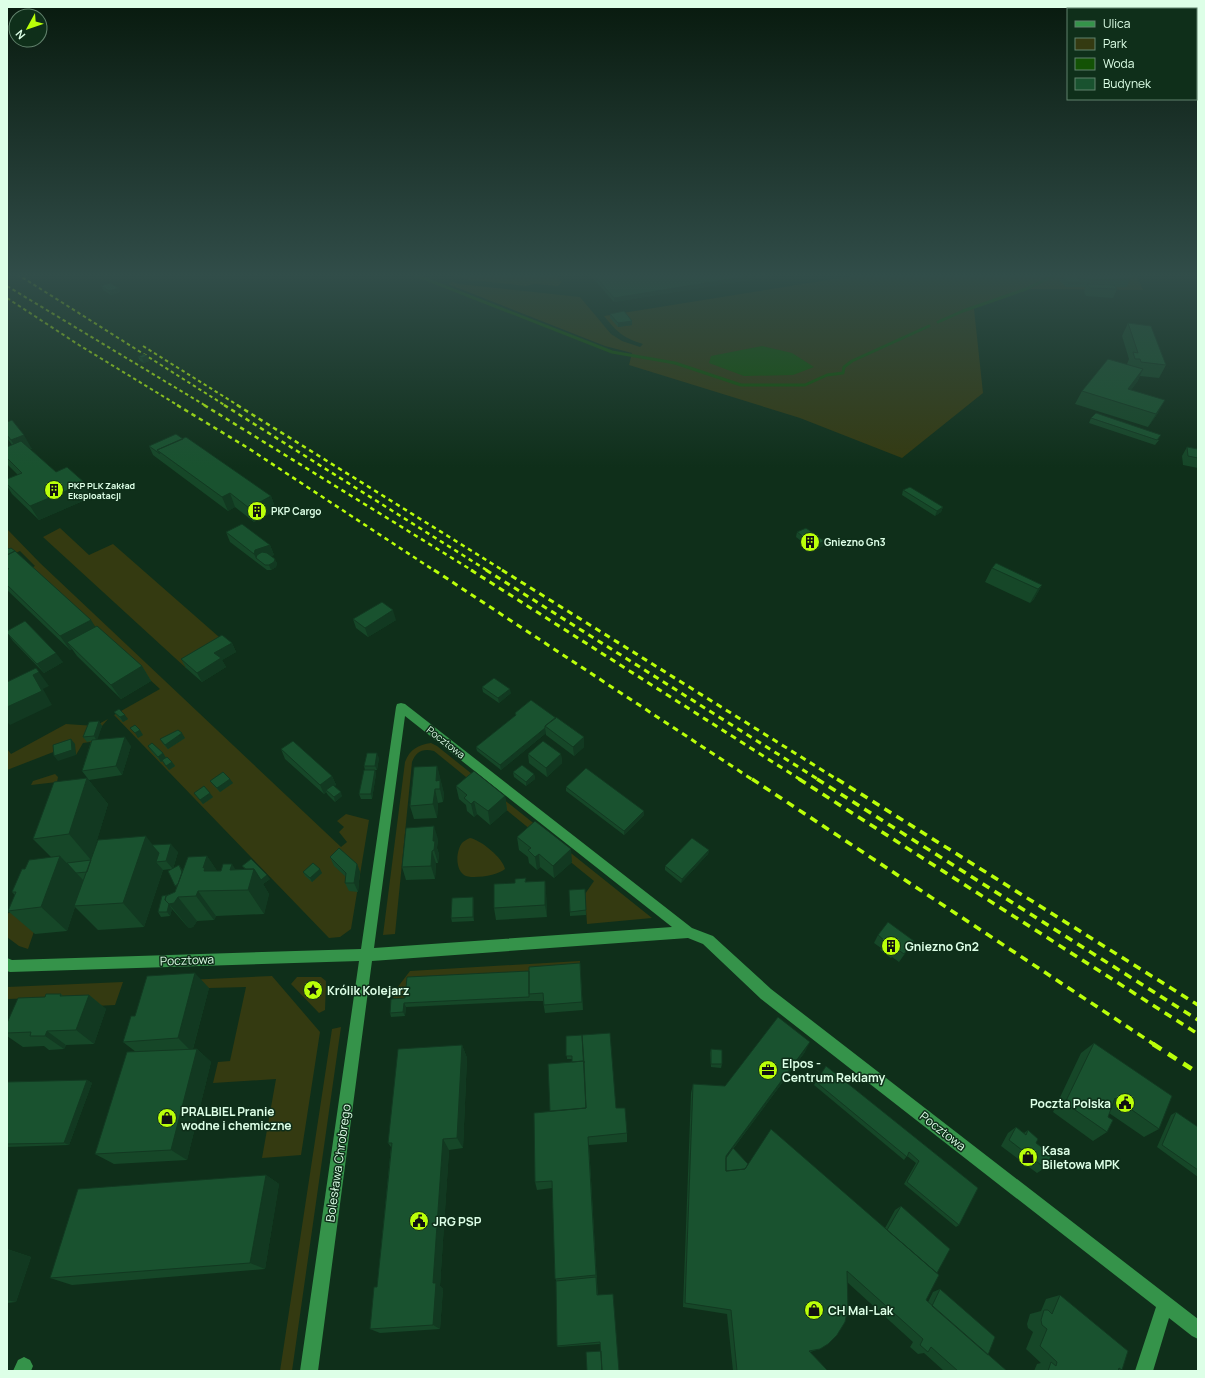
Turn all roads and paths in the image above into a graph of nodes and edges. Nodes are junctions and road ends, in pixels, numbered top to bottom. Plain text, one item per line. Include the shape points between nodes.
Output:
1 (688, 932) junction
2 (366, 955) junction
3 (7, 964) edge
4 (1165, 1304) junction
5 (1198, 1330) edge
6 (309, 1371) edge
7 (1144, 1371) edge

1 - 2 street, Pocztowa
1 - 2 street, Pocztowa via 402,707
1 - 4 street, Pocztowa via 708,940 766,994
2 - 3 street, Pocztowa
2 - 6 street, Bolesława Chrobrego
4 - 5 street, Pocztowa
4 - 7 street

